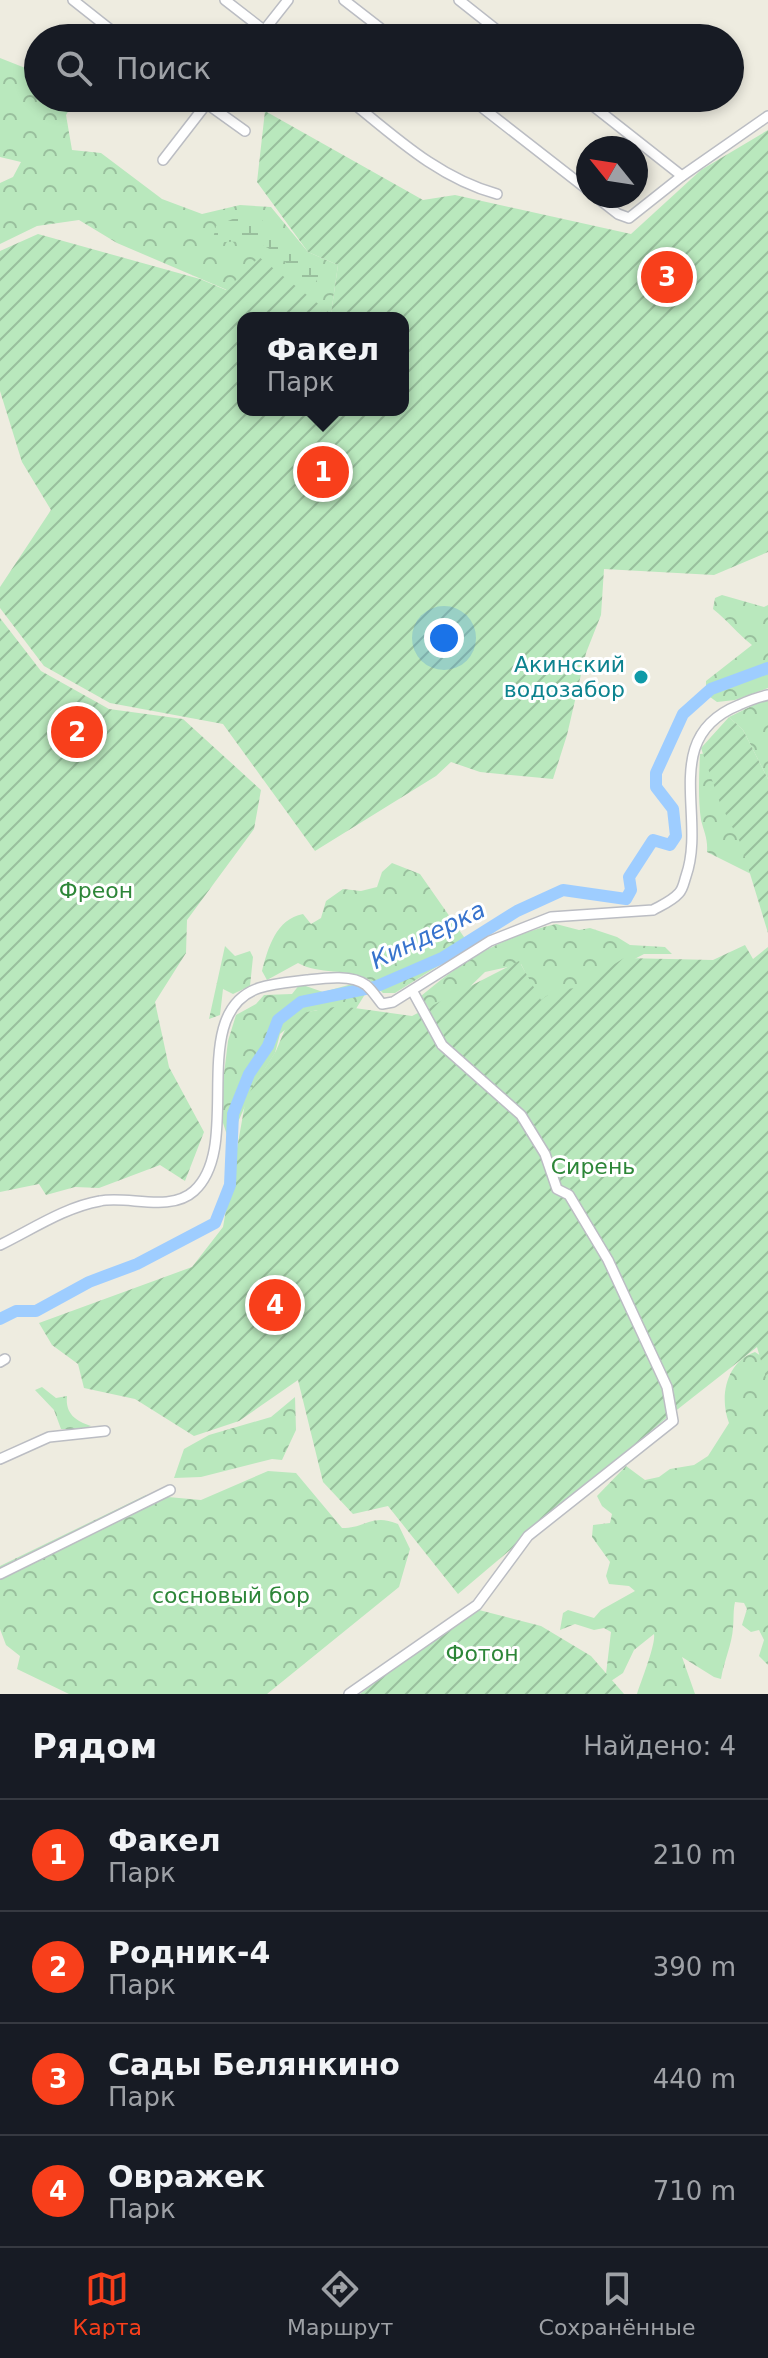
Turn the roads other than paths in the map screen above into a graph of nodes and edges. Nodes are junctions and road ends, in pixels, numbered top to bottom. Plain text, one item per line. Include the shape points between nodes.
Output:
1 (73, 0) edge
2 (225, 0) edge
3 (288, 0) edge
4 (344, 0) edge
5 (459, 0) edge
6 (103, 24) edge
7 (250, 24) edge
8 (269, 24) edge
9 (375, 24) edge
10 (489, 24) edge
11 (197, 112) edge
12 (221, 112) edge
13 (364, 112) edge
14 (488, 112) edge
15 (601, 112) edge
16 (768, 116) edge
17 (245, 131) dead end
18 (163, 160) dead end
19 (682, 176) junction
20 (576, 181) edge
21 (497, 194) dead end
22 (648, 203) edge
23 (610, 208) edge
24 (642, 208) edge
25 (768, 695) edge
26 (413, 992) junction
27 (0, 1245) edge
28 (105, 1431) dead end
29 (0, 1459) edge
30 (170, 1490) dead end
31 (0, 1574) edge
32 (349, 1694) edge

1 - 6 street
2 - 7 street
3 - 8 street
4 - 9 street
5 - 10 street
11 - 18 street
12 - 17 street
13 - 21 street via 454,179
14 - 20 street
15 - 19 street
16 - 19 street
19 - 22 street
23 - 24 street via 629,218
25 - 26 street via 720,713 697,741 689,780 692,841 681,892 653,910 551,917 490,941
26 - 27 street via 382,1004 365,984 325,978 257,988 230,1012 222,1030 217,1141 208,1171 193,1192 157,1203 101,1200
26 - 32 street via 442,1045 521,1115 545,1154 557,1189 569,1195 608,1260 667,1387 673,1421 528,1536 477,1605
28 - 29 street via 49,1437
30 - 31 street

